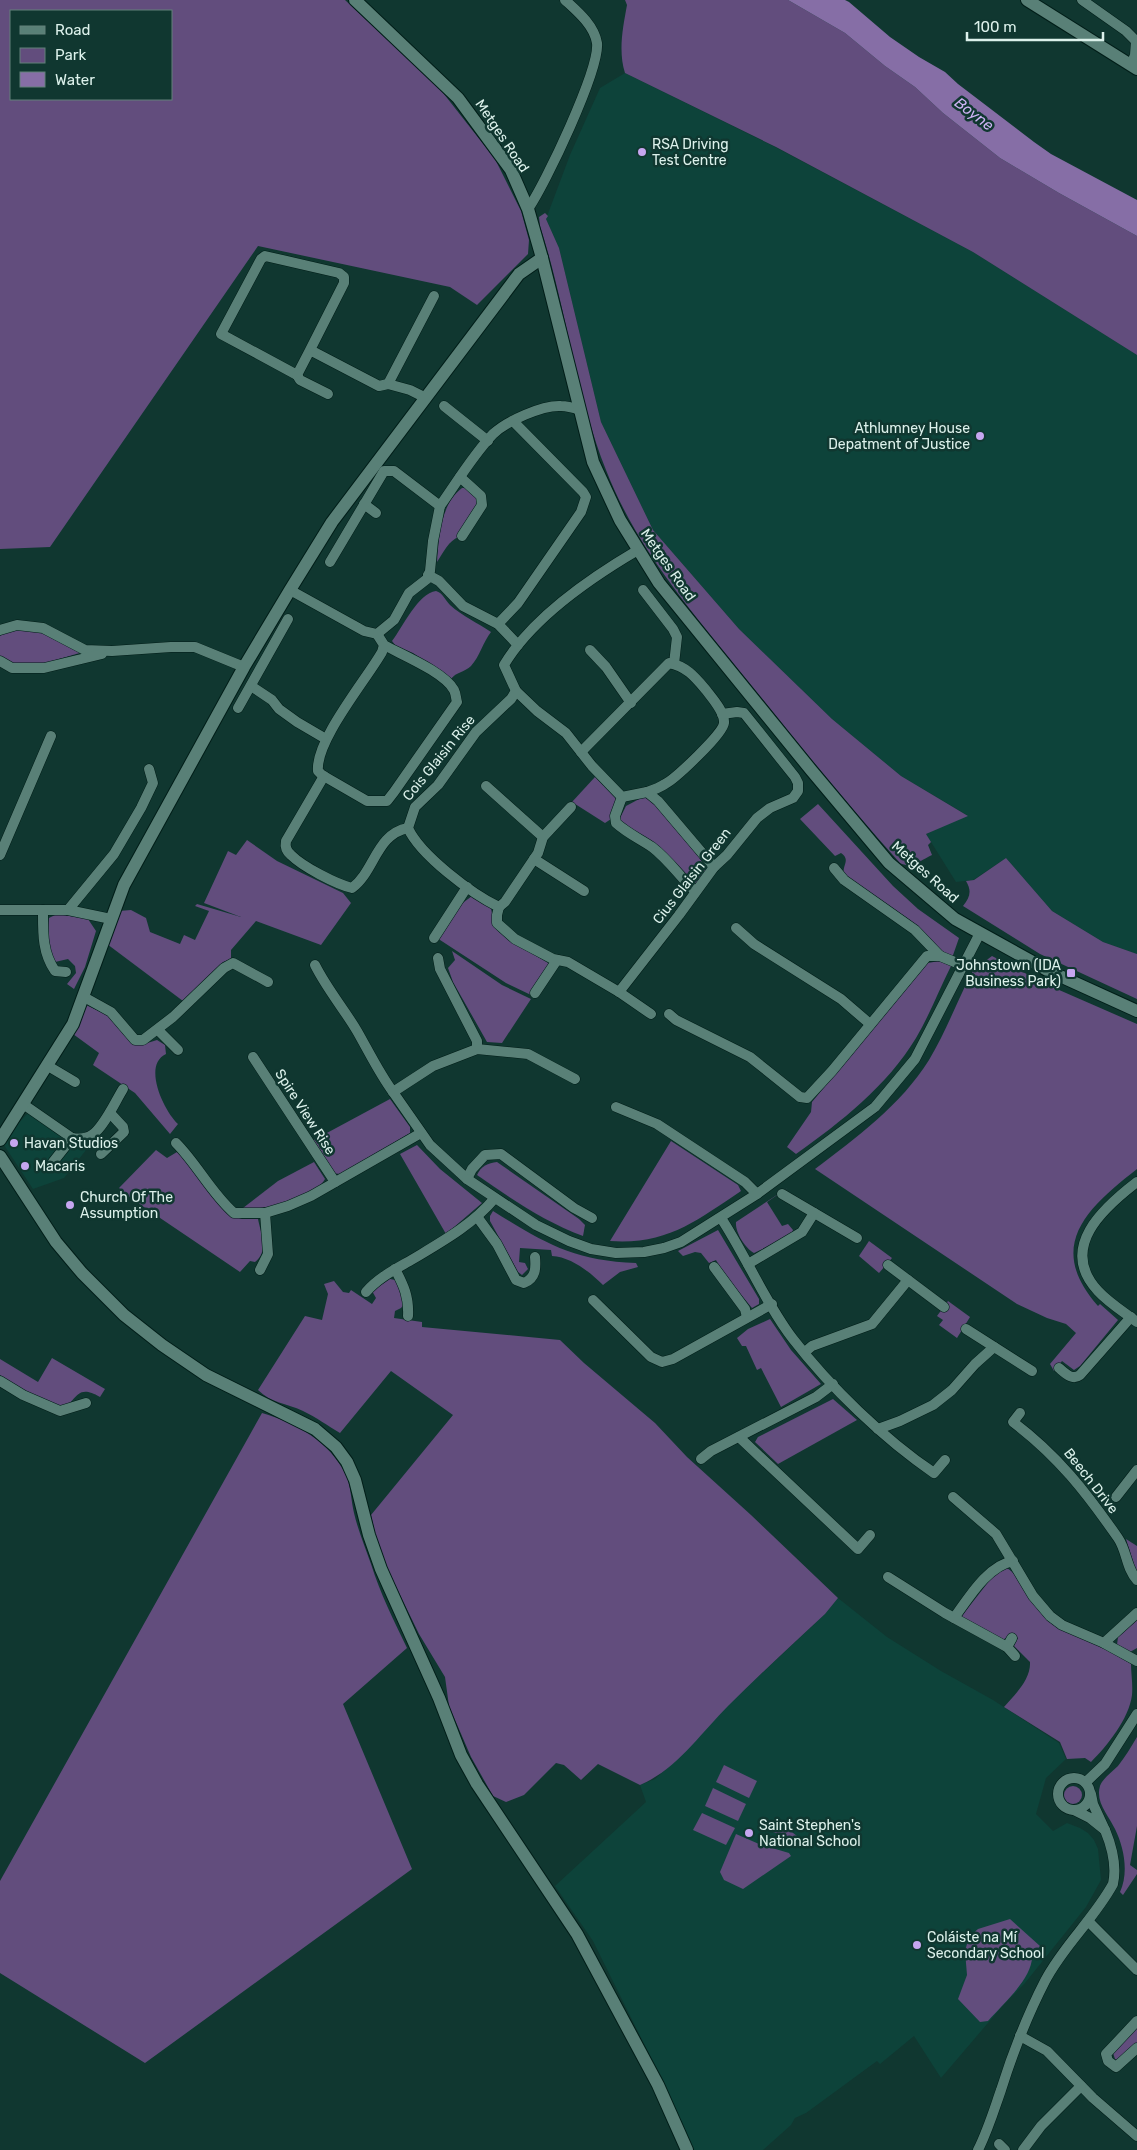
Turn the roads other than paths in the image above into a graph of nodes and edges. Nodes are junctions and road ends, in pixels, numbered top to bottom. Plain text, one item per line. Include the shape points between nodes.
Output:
1 (355, 0) edge
2 (565, 0) edge
3 (1027, 0) edge
4 (1082, 0) edge
5 (1137, 42) edge
6 (1134, 67) edge
7 (528, 209) junction
8 (542, 258) junction
9 (434, 296) dead end
10 (310, 350) junction
11 (297, 375) junction
12 (388, 384) junction
13 (328, 394) dead end
14 (426, 398) junction
15 (444, 406) dead end
16 (580, 410) junction
17 (513, 421) junction
18 (488, 441) junction
19 (460, 478) junction
20 (364, 504) junction
21 (440, 506) junction
22 (376, 513) dead end
23 (462, 536) dead end
24 (638, 550) junction
25 (330, 562) dead end
26 (428, 575) junction
27 (290, 590) junction
28 (642, 590) dead end
29 (288, 620) dead end
30 (498, 624) junction
31 (0, 630) edge
32 (377, 634) junction
33 (384, 645) junction
34 (518, 645) junction
35 (590, 650) dead end
36 (112, 651) junction
37 (0, 661) edge
38 (674, 664) junction
39 (244, 667) junction
40 (251, 686) junction
41 (516, 691) junction
42 (631, 703) junction
43 (238, 708) dead end
44 (722, 714) junction
45 (51, 736) dead end
46 (326, 739) junction
47 (581, 752) junction
48 (149, 769) dead end
49 (324, 776) junction
50 (486, 786) dead end
51 (647, 792) junction
52 (622, 797) junction
53 (570, 806) dead end
54 (408, 828) junction
55 (543, 837) junction
56 (0, 855) edge
57 (534, 859) junction
58 (714, 867) junction
59 (834, 868) dead end
60 (467, 887) junction
61 (584, 891) dead end
62 (695, 892) junction
63 (499, 907) junction
64 (0, 910) edge
65 (43, 910) junction
66 (68, 910) junction
67 (111, 919) junction
68 (736, 928) dead end
69 (980, 933) junction
70 (434, 938) dead end
71 (940, 956) junction
72 (438, 958) dead end
73 (557, 960) junction
74 (962, 965) junction
75 (315, 966) dead end
76 (66, 972) dead end
77 (268, 982) dead end
78 (619, 992) junction
79 (535, 993) dead end
80 (84, 997) junction
81 (1137, 1011) edge
82 (650, 1014) dead end
83 (669, 1014) dead end
84 (870, 1024) junction
85 (158, 1030) junction
86 (478, 1049) junction
87 (178, 1050) dead end
88 (253, 1057) dead end
89 (48, 1066) junction
90 (575, 1079) dead end
91 (75, 1082) dead end
92 (123, 1089) dead end
93 (393, 1092) junction
94 (23, 1104) junction
95 (616, 1107) dead end
96 (110, 1113) junction
97 (421, 1133) junction
98 (72, 1138) junction
99 (0, 1140) edge
100 (176, 1143) dead end
101 (101, 1154) dead end
102 (0, 1156) edge
103 (53, 1162) dead end
104 (467, 1179) junction
105 (335, 1182) junction
106 (1137, 1182) edge
107 (757, 1194) junction
108 (782, 1194) dead end
109 (494, 1198) junction
110 (265, 1213) junction
111 (814, 1213) junction
112 (478, 1218) junction
113 (592, 1218) dead end
114 (721, 1218) junction
115 (857, 1238) dead end
116 (535, 1257) dead end
117 (748, 1264) junction
118 (888, 1266) dead end
119 (714, 1267) dead end
120 (395, 1269) junction
121 (260, 1270) dead end
122 (908, 1280) junction
123 (366, 1292) dead end
124 (593, 1300) dead end
125 (772, 1304) junction
126 (944, 1306) dead end
127 (408, 1316) dead end
128 (747, 1317) junction
129 (1134, 1320) edge
130 (966, 1329) dead end
131 (994, 1347) junction
132 (805, 1352) junction
133 (1059, 1368) dead end
134 (1032, 1371) dead end
135 (0, 1381) edge
136 (833, 1384) junction
137 (86, 1403) dead end
138 (1020, 1413) dead end
139 (878, 1428) junction
140 (739, 1437) junction
141 (701, 1459) dead end
142 (945, 1460) dead end
143 (1137, 1470) edge
144 (954, 1497) dead end
145 (1116, 1497) dead end
146 (870, 1535) dead end
147 (1012, 1561) junction
148 (888, 1576) dead end
149 (1137, 1580) edge
150 (1137, 1614) edge
151 (954, 1618) junction
152 (1104, 1642) junction
153 (1015, 1656) dead end
154 (1137, 1661) edge
155 (1137, 1714) edge
156 (1086, 1782) junction
157 (1090, 1793) junction
158 (1074, 1810) junction
159 (1105, 1830) junction
160 (1089, 1922) junction
161 (1137, 1970) edge
162 (1137, 2021) edge
163 (1020, 2036) junction
164 (1137, 2048) edge
165 (1081, 2086) junction
166 (1137, 2136) edge
167 (687, 2150) edge
168 (978, 2150) edge
169 (1023, 2150) edge

1 - 7 street, Metges Road via 458,98 511,170
2 - 7 street via 590,27 596,42 596,59 539,193
3 - 6 street
4 - 5 street
5 - 6 street
7 - 8 street, Metges Road
8 - 14 street via 519,274
8 - 16 street, Metges Road
9 - 12 street
10 - 11 street
10 - 11 street via 344,283 344,277 339,273 265,256 221,334
10 - 12 street via 379,386
11 - 13 street via 300,380
12 - 14 street
14 - 27 street via 332,522
15 - 18 street
16 - 17 street via 560,406 540,409
16 - 24 street, Metges Road via 593,462
17 - 18 street via 495,432
17 - 30 street via 586,497 581,512 523,596
18 - 19 street
19 - 21 street
19 - 23 street via 481,496 482,505
20 - 21 street via 384,471 394,471
20 - 22 street
20 - 25 street
21 - 26 street
24 - 34 street via 593,578
24 - 69 street, Metges Road via 659,583 889,862 955,919
26 - 30 street via 463,606
26 - 32 street via 409,593 394,620
27 - 32 street via 364,631
27 - 39 street
28 - 38 street via 677,637
29 - 40 street
30 - 34 street
31 - 36 street via 17,626 43,628 85,650
32 - 33 street
33 - 46 street
33 - 49 street via 446,681 455,691 457,702 386,802 367,801
34 - 41 street via 504,665
35 - 42 street
36 - 37 street via 44,668 12,668
36 - 39 street via 195,647
38 - 42 street via 669,663
38 - 44 street via 696,678
39 - 67 street via 124,885
40 - 43 street
40 - 46 street via 268,696 297,722
41 - 47 street via 544,718 566,733
41 - 54 street, Cois Glaisin Rise via 476,732 438,785 415,807
42 - 47 street
44 - 51 street via 724,723 709,745 666,784
44 - 58 street, Cius Glaisin Green via 744,713 795,777 798,791 793,798 756,818
45 - 56 street
46 - 49 street via 317,762 318,771
47 - 52 street
48 - 66 street via 152,783 141,808 114,854
49 - 54 street via 286,841 285,847 291,856 338,884 352,888 359,883 382,844 392,834
50 - 55 street
51 - 52 street
51 - 58 street
52 - 62 street via 615,816 616,823 672,865
53 - 55 street
54 - 60 street via 412,839
55 - 57 street
57 - 61 street
57 - 63 street
58 - 62 street, Cius Glaisin Green
59 - 71 street via 844,880 915,930
60 - 63 street
60 - 70 street
62 - 78 street, Cius Glaisin Green
63 - 73 street via 497,923 505,932
64 - 65 street
65 - 66 street
65 - 76 street via 43,938 48,961 55,970
66 - 67 street
67 - 80 street
68 - 84 street via 754,944 841,1000
69 - 74 street
69 - 81 street, Metges Road via 1049,971
71 - 74 street
71 - 84 street via 927,956
72 - 86 street via 440,969
73 - 78 street via 568,962
73 - 79 street
74 - 107 street via 915,1059 875,1107
75 - 93 street
77 - 85 street via 234,963 224,968
78 - 82 street
80 - 85 street via 111,1012 135,1040 143,1040
80 - 89 street via 73,1024
83 - 84 street via 750,1057 800,1097 807,1098
85 - 87 street
86 - 90 street via 528,1054
86 - 93 street via 433,1066
88 - 105 street, Spire View Rise
89 - 91 street
89 - 94 street
92 - 96 street
93 - 97 street
94 - 98 street
94 - 99 street
95 - 107 street via 657,1124 746,1182
96 - 98 street via 92,1135
96 - 101 street via 124,1132
97 - 104 street
97 - 105 street
98 - 103 street
100 - 110 street via 234,1213
102 - 167 street via 56,1242 124,1315 206,1375 315,1429 336,1447 347,1462 381,1570 461,1755 577,1934 658,2085
104 - 109 street
104 - 113 street via 485,1155 501,1154
105 - 110 street via 311,1196
106 - 129 street via 1099,1216 1087,1235 1082,1254 1086,1273 1097,1290
107 - 114 street
108 - 111 street
109 - 112 street
109 - 114 street via 569,1241 616,1253 672,1246
110 - 121 street via 268,1254
111 - 115 street
111 - 117 street via 802,1232
112 - 116 street via 516,1280 524,1282 531,1278 535,1273
112 - 120 street
114 - 117 street
117 - 125 street
118 - 122 street
119 - 128 street via 745,1309
120 - 123 street via 375,1281
120 - 127 street via 406,1291
122 - 126 street
122 - 132 street via 872,1324 812,1346
124 - 128 street via 651,1357 662,1362
125 - 128 street
125 - 132 street via 793,1339
129 - 133 street via 1077,1377
130 - 131 street
131 - 134 street
131 - 139 street via 933,1406
132 - 136 street
135 - 137 street via 23,1395 60,1410
136 - 139 street
136 - 140 street via 816,1397
138 - 149 street, Beech Drive via 1013,1422 1045,1447 1072,1476 1119,1540
139 - 142 street via 934,1473
140 - 141 street
140 - 146 street via 858,1549
143 - 145 street
144 - 147 street via 996,1534
147 - 151 street via 991,1573
147 - 152 street via 1033,1596 1050,1616 1062,1625
148 - 151 street
150 - 152 street
151 - 153 street via 1009,1643
152 - 154 street
155 - 156 street via 1105,1764
156 - 157 street
156 - 158 street via 1070,1778 1058,1788 1060,1803
157 - 158 street via 1088,1803
157 - 159 street
158 - 159 street
159 - 160 street via 1113,1856 1114,1878
160 - 161 street
160 - 163 street via 1050,1972
162 - 164 street via 1106,2054 1108,2061 1116,2067
163 - 165 street via 1047,2051
163 - 168 street
165 - 166 street
165 - 169 street via 1041,2126

